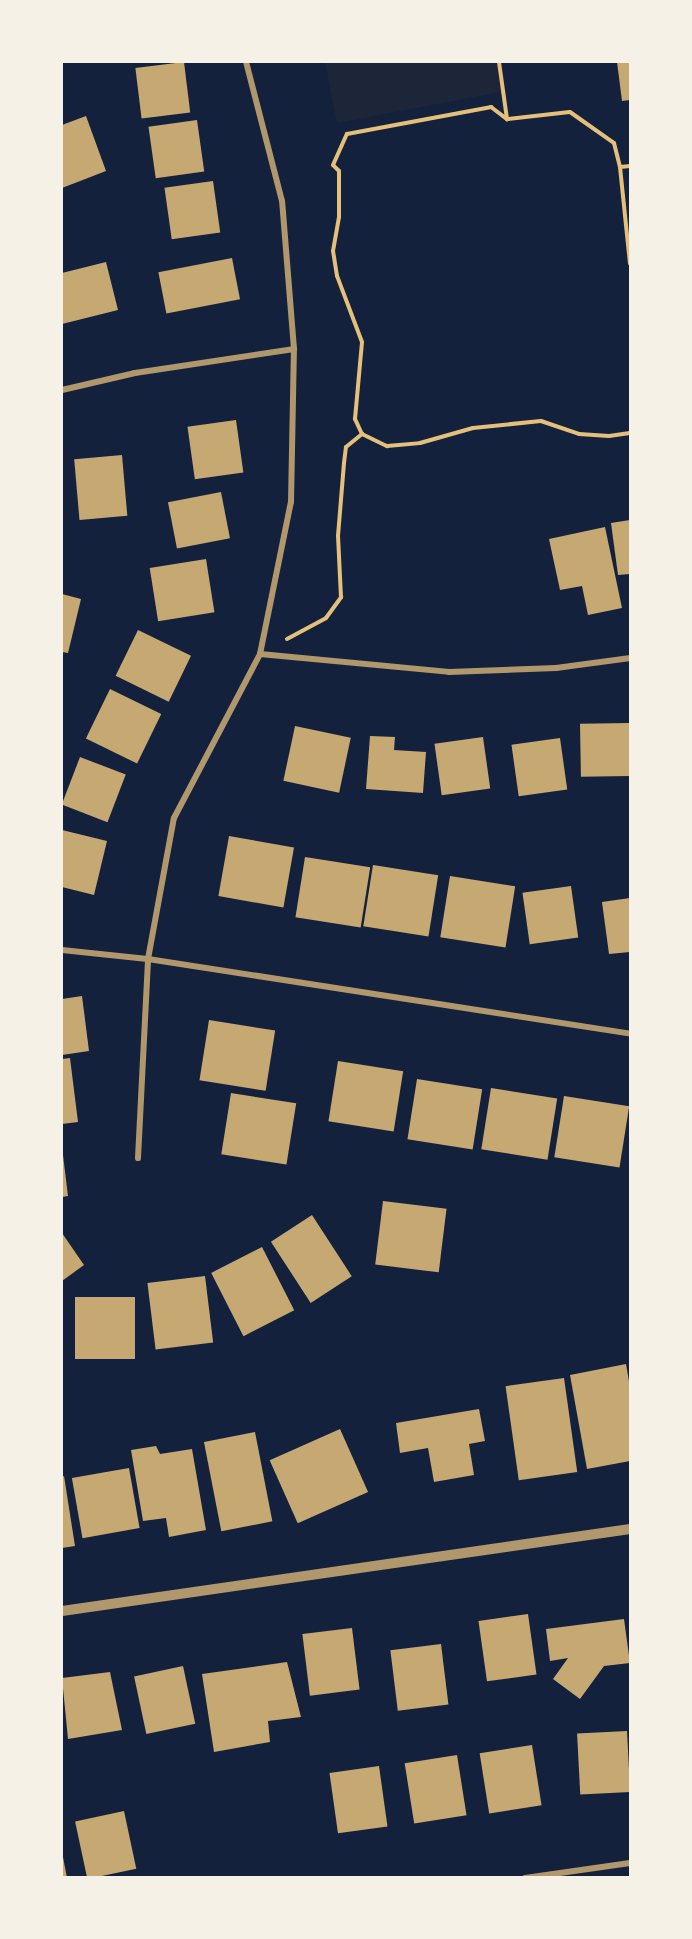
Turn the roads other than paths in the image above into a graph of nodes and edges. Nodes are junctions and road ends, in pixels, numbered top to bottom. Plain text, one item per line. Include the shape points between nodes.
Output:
1 (246, 62) edge
2 (294, 349) junction
3 (62, 390) edge
4 (260, 654) junction
5 (630, 658) edge
6 (62, 950) edge
7 (148, 959) junction
8 (630, 1034) edge
9 (138, 1158) dead end
10 (630, 1529) edge
11 (62, 1611) edge
12 (630, 1863) edge
13 (525, 1878) edge

1 - 2 street via 282,201
2 - 3 street via 135,373
2 - 4 street via 291,502
4 - 5 street via 448,672 556,668
4 - 7 street via 174,818
6 - 7 street
7 - 8 street
7 - 9 street
10 - 11 street
12 - 13 street

